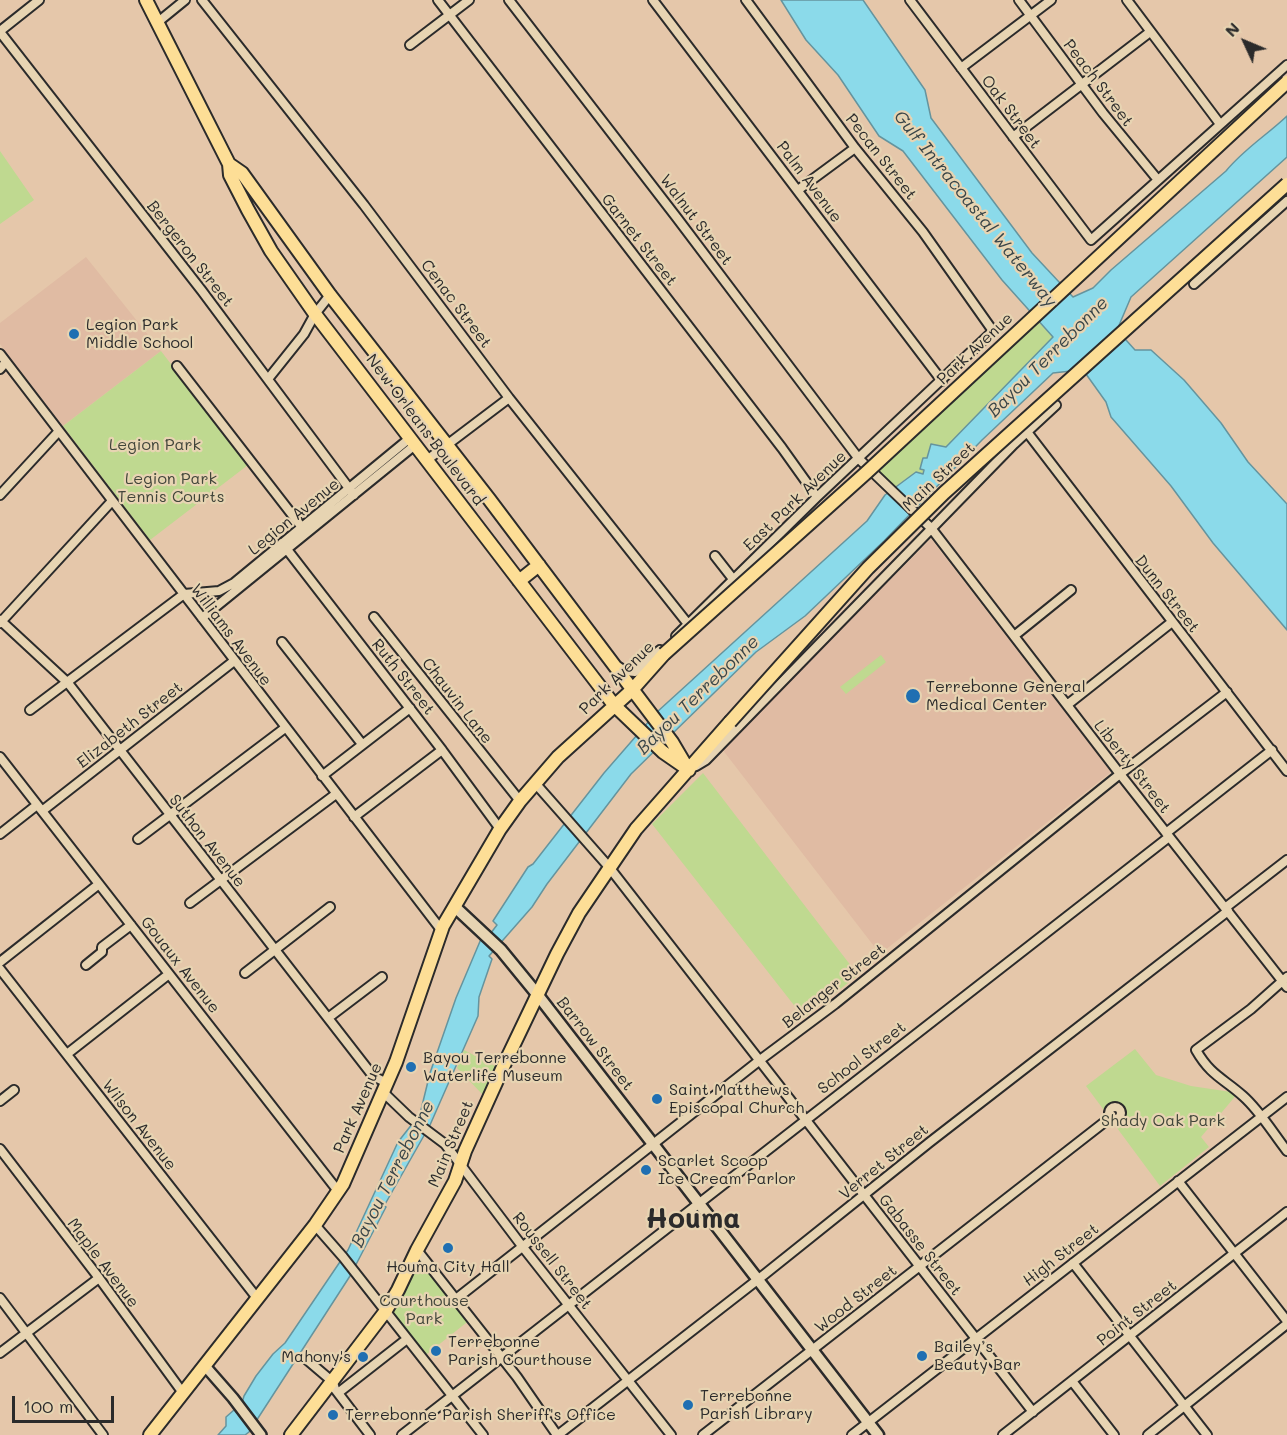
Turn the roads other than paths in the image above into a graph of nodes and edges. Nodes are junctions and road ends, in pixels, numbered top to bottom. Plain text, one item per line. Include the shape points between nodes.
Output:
1 (39, 0) edge
2 (146, 0) edge
3 (185, 0) edge
4 (202, 0) edge
5 (438, 0) edge
6 (469, 0) edge
7 (509, 0) edge
8 (653, 0) edge
9 (746, 0) edge
10 (910, 0) edge
11 (1019, 0) edge
12 (1051, 0) edge
13 (1126, 0) edge
14 (449, 15) junction
15 (1030, 15) junction
16 (158, 22) junction
17 (0, 31) edge
18 (1150, 32) junction
19 (410, 45) dead end
20 (1287, 65) edge
21 (961, 68) junction
22 (1287, 82) edge
23 (1081, 84) junction
24 (1220, 124) junction
25 (1013, 137) junction
26 (855, 148) junction
27 (229, 164) junction
28 (1158, 180) junction
29 (1287, 184) edge
30 (798, 190) junction
31 (1287, 201) edge
32 (1194, 284) dead end
33 (330, 295) junction
34 (315, 314) junction
35 (993, 332) joint
36 (0, 354) edge
37 (6, 362) junction
38 (177, 366) dead end
39 (0, 369) edge
40 (268, 379) junction
41 (942, 381) junction
42 (509, 398) junction
43 (1056, 405) dead end
44 (59, 431) junction
45 (1027, 432) junction
46 (413, 442) junction
47 (447, 445) junction
48 (859, 459) junction
49 (427, 460) junction
50 (352, 492) junction
51 (0, 495) edge
52 (817, 497) junction
53 (112, 501) junction
54 (931, 528) junction
55 (304, 531) junction
56 (285, 546) junction
57 (715, 556) dead end
58 (539, 565) junction
59 (733, 579) junction
60 (519, 581) junction
61 (240, 583) junction
62 (1071, 590) dead end
63 (184, 594) junction
64 (374, 617) dead end
65 (202, 618) junction
66 (0, 622) edge
67 (1172, 622) junction
68 (688, 624) junction
69 (1014, 636) junction
70 (282, 642) dead end
71 (234, 661) junction
72 (612, 662) junction
73 (66, 682) junction
74 (632, 690) junction
75 (1227, 692) junction
76 (614, 705) junction
77 (1067, 705) junction
78 (410, 708) junction
79 (30, 710) dead end
80 (285, 728) junction
81 (362, 744) junction
82 (442, 750) junction
83 (1272, 750) junction
84 (119, 751) junction
85 (0, 757) edge
86 (1286, 769) edge
87 (689, 770) junction
88 (1120, 774) junction
89 (322, 776) junction
90 (535, 783) junction
91 (336, 794) junction
92 (520, 801) junction
93 (40, 808) junction
94 (170, 815) junction
95 (354, 817) junction
96 (500, 829) junction
97 (0, 834) edge
98 (1168, 835) junction
99 (138, 839) dead end
100 (1287, 860) edge
101 (609, 867) junction
102 (221, 880) junction
103 (99, 884) junction
104 (190, 903) dead end
105 (330, 907) dead end
106 (454, 907) junction
107 (1227, 910) junction
108 (131, 925) junction
109 (442, 931) junction
110 (275, 950) junction
111 (0, 962) edge
112 (86, 965) dead end
113 (0, 969) edge
114 (245, 973) dead end
115 (169, 974) junction
116 (382, 977) dead end
117 (1285, 981) edge
118 (537, 994) junction
119 (328, 1018) junction
120 (67, 1054) junction
121 (760, 1060) junction
122 (385, 1087) junction
123 (14, 1090) dead end
124 (1287, 1097) edge
125 (0, 1101) edge
126 (1111, 1117) dead end
127 (1261, 1118) junction
128 (805, 1119) junction
129 (433, 1134) joint
130 (653, 1144) junction
131 (0, 1149) edge
132 (1287, 1151) edge
133 (461, 1163) junction
134 (1178, 1181) junction
135 (338, 1191) junction
136 (864, 1196) junction
137 (699, 1203) junction
138 (1287, 1212) edge
139 (315, 1225) junction
140 (522, 1246) junction
141 (417, 1250) junction
142 (1233, 1254) junction
143 (1073, 1263) junction
144 (920, 1266) junction
145 (99, 1278) junction
146 (758, 1279) junction
147 (0, 1298) edge
148 (257, 1298) junction
149 (456, 1299) junction
150 (568, 1305) junction
151 (385, 1312) junction
152 (1287, 1324) edge
153 (27, 1333) junction
154 (1130, 1336) junction
155 (406, 1339) junction
156 (976, 1339) junction
157 (813, 1350) junction
158 (0, 1353) edge
159 (501, 1357) junction
160 (306, 1359) dead end
161 (205, 1366) junction
162 (628, 1380) junction
163 (1072, 1381) junction
164 (336, 1388) junction
165 (183, 1393) junction
166 (453, 1396) junction
167 (1184, 1406) junction
168 (1033, 1412) junction
169 (868, 1422) junction
170 (258, 1431) edge
171 (103, 1435) edge
172 (150, 1435) edge
173 (291, 1435) edge
174 (370, 1435) edge
175 (402, 1435) edge
176 (483, 1435) edge
177 (558, 1435) edge
178 (671, 1435) edge
179 (703, 1435) edge
180 (852, 1435) edge
181 (878, 1435) edge
182 (1003, 1435) edge
183 (1114, 1435) edge
184 (1148, 1435) edge
185 (1207, 1435) edge

1 - 17 street
2 - 16 main road, New Orleans Boulevard
3 - 16 street
4 - 42 street, Cenac Street via 364,205
5 - 14 street, Garnet Street
6 - 14 street
7 - 48 street, Walnut Street
8 - 30 street, Palm Avenue
9 - 26 street, Pecan Street
10 - 21 street, Oak Street
11 - 15 street, Peach Street
12 - 15 street
13 - 18 street
14 - 19 street
14 - 52 street, Garnet Street
15 - 21 street
15 - 23 street, Peach Street
16 - 27 main road, New Orleans Boulevard
17 - 40 street, Bergeron Street
18 - 23 street
18 - 24 street
20 - 24 street
21 - 25 street, Oak Street
22 - 74 main road, Park Avenue, bridge via 867,472 664,654
23 - 25 street
23 - 28 street, Peach Street
24 - 28 street
25 - 28 street, Oak Street via 1091,240
26 - 30 street
26 - 35 street, Pecan Street via 923,231
27 - 33 main road, New Orleans Boulevard via 242,173
27 - 34 main road, New Orleans Boulevard via 230,175 271,251
29 - 87 main road, Main Street, bridge via 944,493 868,568
30 - 41 street, Palm Avenue
31 - 32 street
33 - 34 street
33 - 47 main road, New Orleans Boulevard
34 - 40 street
34 - 46 main road, New Orleans Boulevard
35 - 41 street, East Park Avenue
36 - 37 street, Williams Avenue
37 - 39 street
37 - 44 street, Williams Avenue
38 - 55 street
40 - 50 street, Bergeron Street
41 - 48 street, East Park Avenue
42 - 47 street
42 - 68 street, Cenac Street
43 - 45 street, Main Street
44 - 51 street
44 - 53 street, Williams Avenue
45 - 54 street, Main Street
45 - 67 street, Dunn Street
46 - 49 main road, New Orleans Boulevard
46 - 50 street, Legion Avenue
47 - 49 street
47 - 58 main road, New Orleans Boulevard
48 - 52 street, East Park Avenue
48 - 54 street, Liberty Street
49 - 60 main road, New Orleans Boulevard
50 - 55 street, Legion Avenue
52 - 59 street, East Park Avenue
53 - 63 street, Williams Avenue
53 - 66 street
54 - 69 street, Liberty Street
54 - 87 street, Main Street via 706,760
55 - 56 street, Legion Avenue
56 - 61 street, Legion Avenue
56 - 78 street, Ruth Street
57 - 59 street
58 - 60 main road
58 - 72 main road, New Orleans Boulevard
59 - 68 street, East Park Avenue
60 - 76 main road, New Orleans Boulevard
61 - 63 street, Legion Avenue via 219,591
61 - 65 street, Legion Avenue
62 - 69 street
63 - 65 street, Williams Avenue
63 - 73 street
64 - 92 street, Chauvin Lane
65 - 71 street, Williams Avenue
66 - 73 street, Suthon Avenue
67 - 75 street, Dunn Street
67 - 77 street
68 - 72 street, East Park Avenue via 635,672 625,671
69 - 77 street, Liberty Street
70 - 81 street
71 - 80 street, Williams Avenue
71 - 84 street, Elizabeth Street
72 - 74 main road, New Orleans Boulevard
73 - 79 street
73 - 84 street, Suthon Avenue
74 - 76 main road, Park Avenue
74 - 87 main road, New Orleans Boulevard
75 - 83 street, Dunn Street
75 - 88 street, Belanger Street
76 - 87 main road, New Orleans Boulevard via 663,752
76 - 90 main road, Park Avenue
77 - 88 street, Liberty Street
78 - 81 street
78 - 82 street, Ruth Street
80 - 89 street, Williams Avenue
80 - 94 street
81 - 89 street
82 - 95 street
82 - 96 street, Ruth Street
83 - 86 street, Dunn Street
83 - 98 street, School Street
84 - 93 street, Elizabeth Street
84 - 94 street, Suthon Avenue
85 - 93 street, Gouaux Avenue
87 - 101 main road, Main Street via 636,829
88 - 98 street, Liberty Street
88 - 121 street, Belanger Street
89 - 91 street, Williams Avenue
90 - 92 main road, Park Avenue
90 - 101 street, Gabasse Street
91 - 95 street, Williams Avenue
91 - 102 street
92 - 96 main road, Park Avenue
93 - 97 street, Elizabeth Street
93 - 103 street, Gouaux Avenue
94 - 99 street
94 - 102 street, Suthon Avenue
95 - 109 street, Williams Avenue
96 - 106 main road, Park Avenue
98 - 107 street, Liberty Street
98 - 128 street, School Street
100 - 107 street, Verret Street
101 - 118 main road, Main Street via 579,913
101 - 121 street, Gabasse Street
102 - 104 street
102 - 110 street, Suthon Avenue
103 - 108 street, Gouaux Avenue
103 - 111 street
105 - 110 street
106 - 109 main road, Park Avenue
106 - 118 main road, Barrow Street via 501,950
107 - 117 street, Liberty Street
107 - 136 street, Verret Street
108 - 112 street
108 - 115 street, Gouaux Avenue
109 - 122 main road, Park Avenue
110 - 114 street
110 - 119 street, Suthon Avenue
113 - 120 street, Wilson Avenue
115 - 120 street
115 - 135 street, Gouaux Avenue
116 - 119 street
117 - 127 street via 1196,1050 1204,1065 1242,1095
118 - 130 main road, Barrow Street
118 - 133 main road, Main Street
119 - 122 street, Suthon Avenue
120 - 148 street, Wilson Avenue
121 - 128 street, Gabasse Street
121 - 130 street, Belanger Street
122 - 129 street, Suthon Avenue via 408,1117
122 - 135 main road, Park Avenue
123 - 125 street
124 - 127 street, High Street
126 - 144 street, Wood Street
127 - 132 street
127 - 134 street, High Street
128 - 136 street, Gabasse Street
128 - 137 street, School Street
129 - 133 street, Roussell Street
130 - 137 main road, Barrow Street
130 - 140 street, Belanger Street
131 - 145 street, Maple Avenue
133 - 140 street, Roussell Street
133 - 141 main road, Main Street
134 - 142 street
134 - 143 street, High Street
135 - 139 main road, Park Avenue
136 - 144 street, Gabasse Street
136 - 146 street, Verret Street
137 - 146 main road, Barrow Street
137 - 150 street, School Street
138 - 142 street, Point Street
139 - 148 main road, Park Avenue
139 - 151 street
140 - 149 street, Belanger Street
140 - 150 street, Roussell Street
141 - 149 street
141 - 151 main road, Main Street
142 - 152 street
142 - 154 street, Point Street
143 - 154 street
143 - 156 street, High Street
144 - 156 street, Gabasse Street
144 - 157 street, Wood Street
145 - 153 street
145 - 165 street, Maple Avenue
146 - 157 main road, Barrow Street
146 - 162 street, Verret Street
147 - 153 street
148 - 161 main road, Park Avenue
149 - 159 street
150 - 159 street, School Street
150 - 162 street, Roussell Street
151 - 155 street
151 - 164 main road, Main Street
152 - 167 street
153 - 158 street
153 - 171 street
154 - 163 street, Point Street
154 - 167 street
155 - 164 street
155 - 166 street
156 - 168 street, Gabasse Street
156 - 169 street, High Street
157 - 169 main road, Barrow Street
157 - 179 street, Wood Street
159 - 166 street, School Street
159 - 177 street
160 - 164 street
161 - 165 main road, Park Avenue
161 - 170 street
162 - 177 street, Verret Street
162 - 178 street, Roussell Street
163 - 168 street, Point Street
163 - 183 street
164 - 173 main road, Main Street
164 - 174 street
165 - 172 main road, Park Avenue
166 - 175 street, School Street
166 - 176 street
167 - 184 street
167 - 185 street
168 - 182 street, Point Street
169 - 180 street, High Street
169 - 181 main road, Barrow Street

